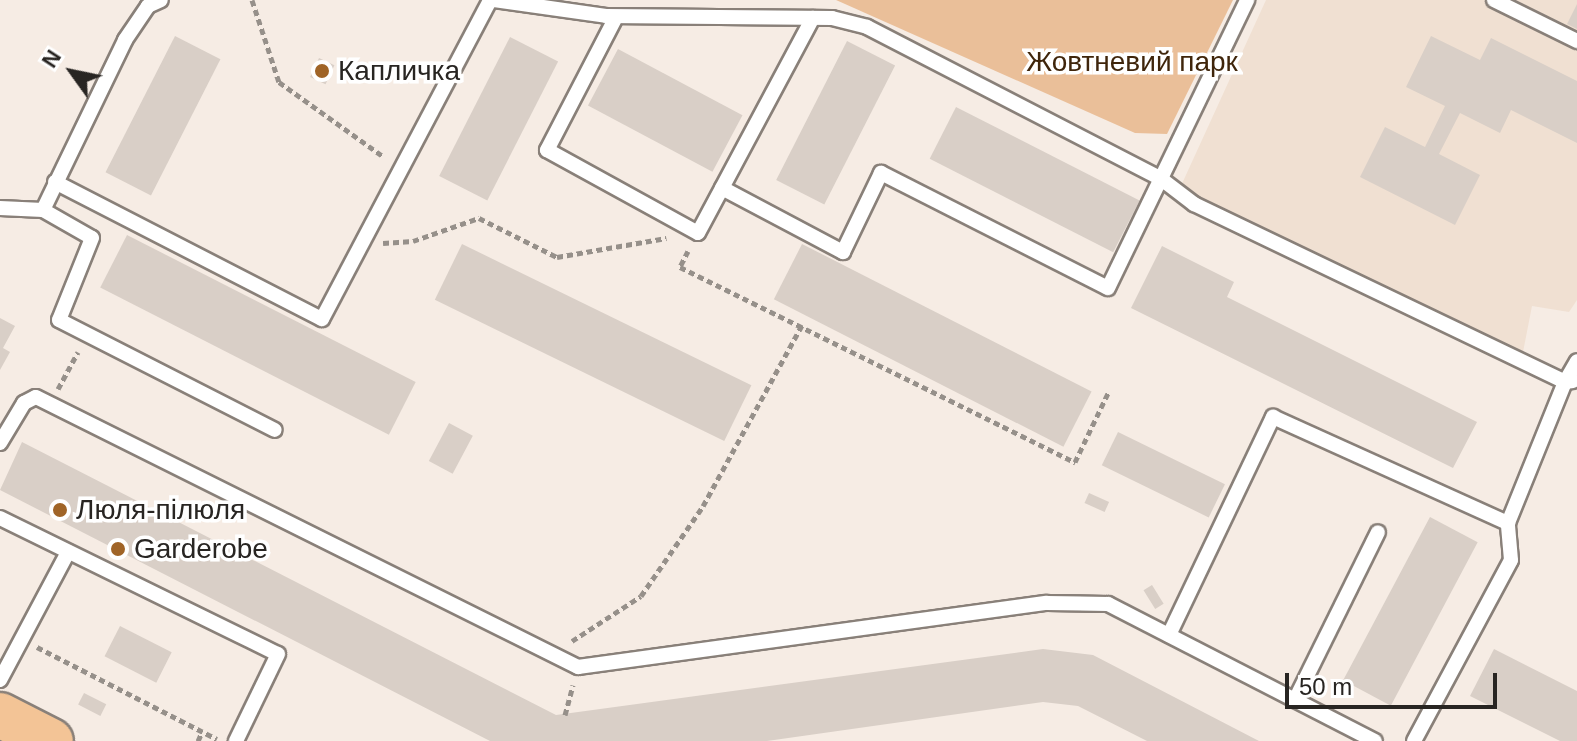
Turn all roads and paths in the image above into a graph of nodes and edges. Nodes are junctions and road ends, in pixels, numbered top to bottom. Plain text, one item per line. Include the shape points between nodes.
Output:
1 (161, 0) edge
2 (252, 0) edge
3 (492, 0) edge
4 (1247, 0) edge
5 (1494, 0) edge
6 (616, 17) junction
7 (813, 18) junction
8 (1577, 41) edge
9 (400, 168) junction
10 (1160, 178) junction
11 (55, 182) junction
12 (722, 188) junction
13 (0, 208) edge
14 (43, 210) junction
15 (698, 233) junction
16 (360, 245) junction
17 (802, 325) junction
18 (1577, 361) edge
19 (1571, 381) edge
20 (1109, 391) dead end
21 (275, 430) dead end
22 (0, 443) edge
23 (0, 518) edge
24 (1508, 523) junction
25 (1378, 532) dead end
26 (68, 552) junction
27 (1169, 635) junction
28 (22, 640) junction
29 (548, 657) junction
30 (578, 667) junction
31 (0, 680) edge
32 (1295, 700) junction
33 (0, 715) edge
34 (565, 715) dead end
35 (202, 732) junction
36 (51, 741) edge
37 (198, 741) edge
38 (222, 741) edge
39 (236, 741) edge
40 (1375, 741) edge
41 (1414, 741) edge

1 - 11 lane via 148,6 125,40
2 - 9 path via 279,82
3 - 6 lane
3 - 9 lane
4 - 10 lane
5 - 8 lane
6 - 7 lane
6 - 15 lane via 547,150
7 - 10 lane via 867,27
7 - 12 lane
9 - 16 lane
10 - 12 lane via 1108,288 881,173 843,252
10 - 19 lane via 1194,204
11 - 14 lane
11 - 16 lane via 322,319
12 - 15 lane
13 - 14 lane
14 - 21 lane via 92,238 59,320
15 - 16 path via 557,257 479,218 413,241
15 - 17 path via 680,267
17 - 20 path via 1075,462
17 - 29 path via 703,506 641,596
18 - 19 lane
19 - 24 lane
22 - 29 lane via 24,403 36,397
23 - 26 lane
24 - 27 lane via 1273,417
24 - 41 lane via 1511,560
25 - 32 lane
26 - 28 lane
26 - 39 lane via 278,654
27 - 30 lane via 1108,604 1047,603
27 - 32 lane
28 - 31 lane
28 - 35 path
29 - 30 lane
30 - 34 path
32 - 40 lane
33 - 36 main road
35 - 37 path
35 - 38 path

